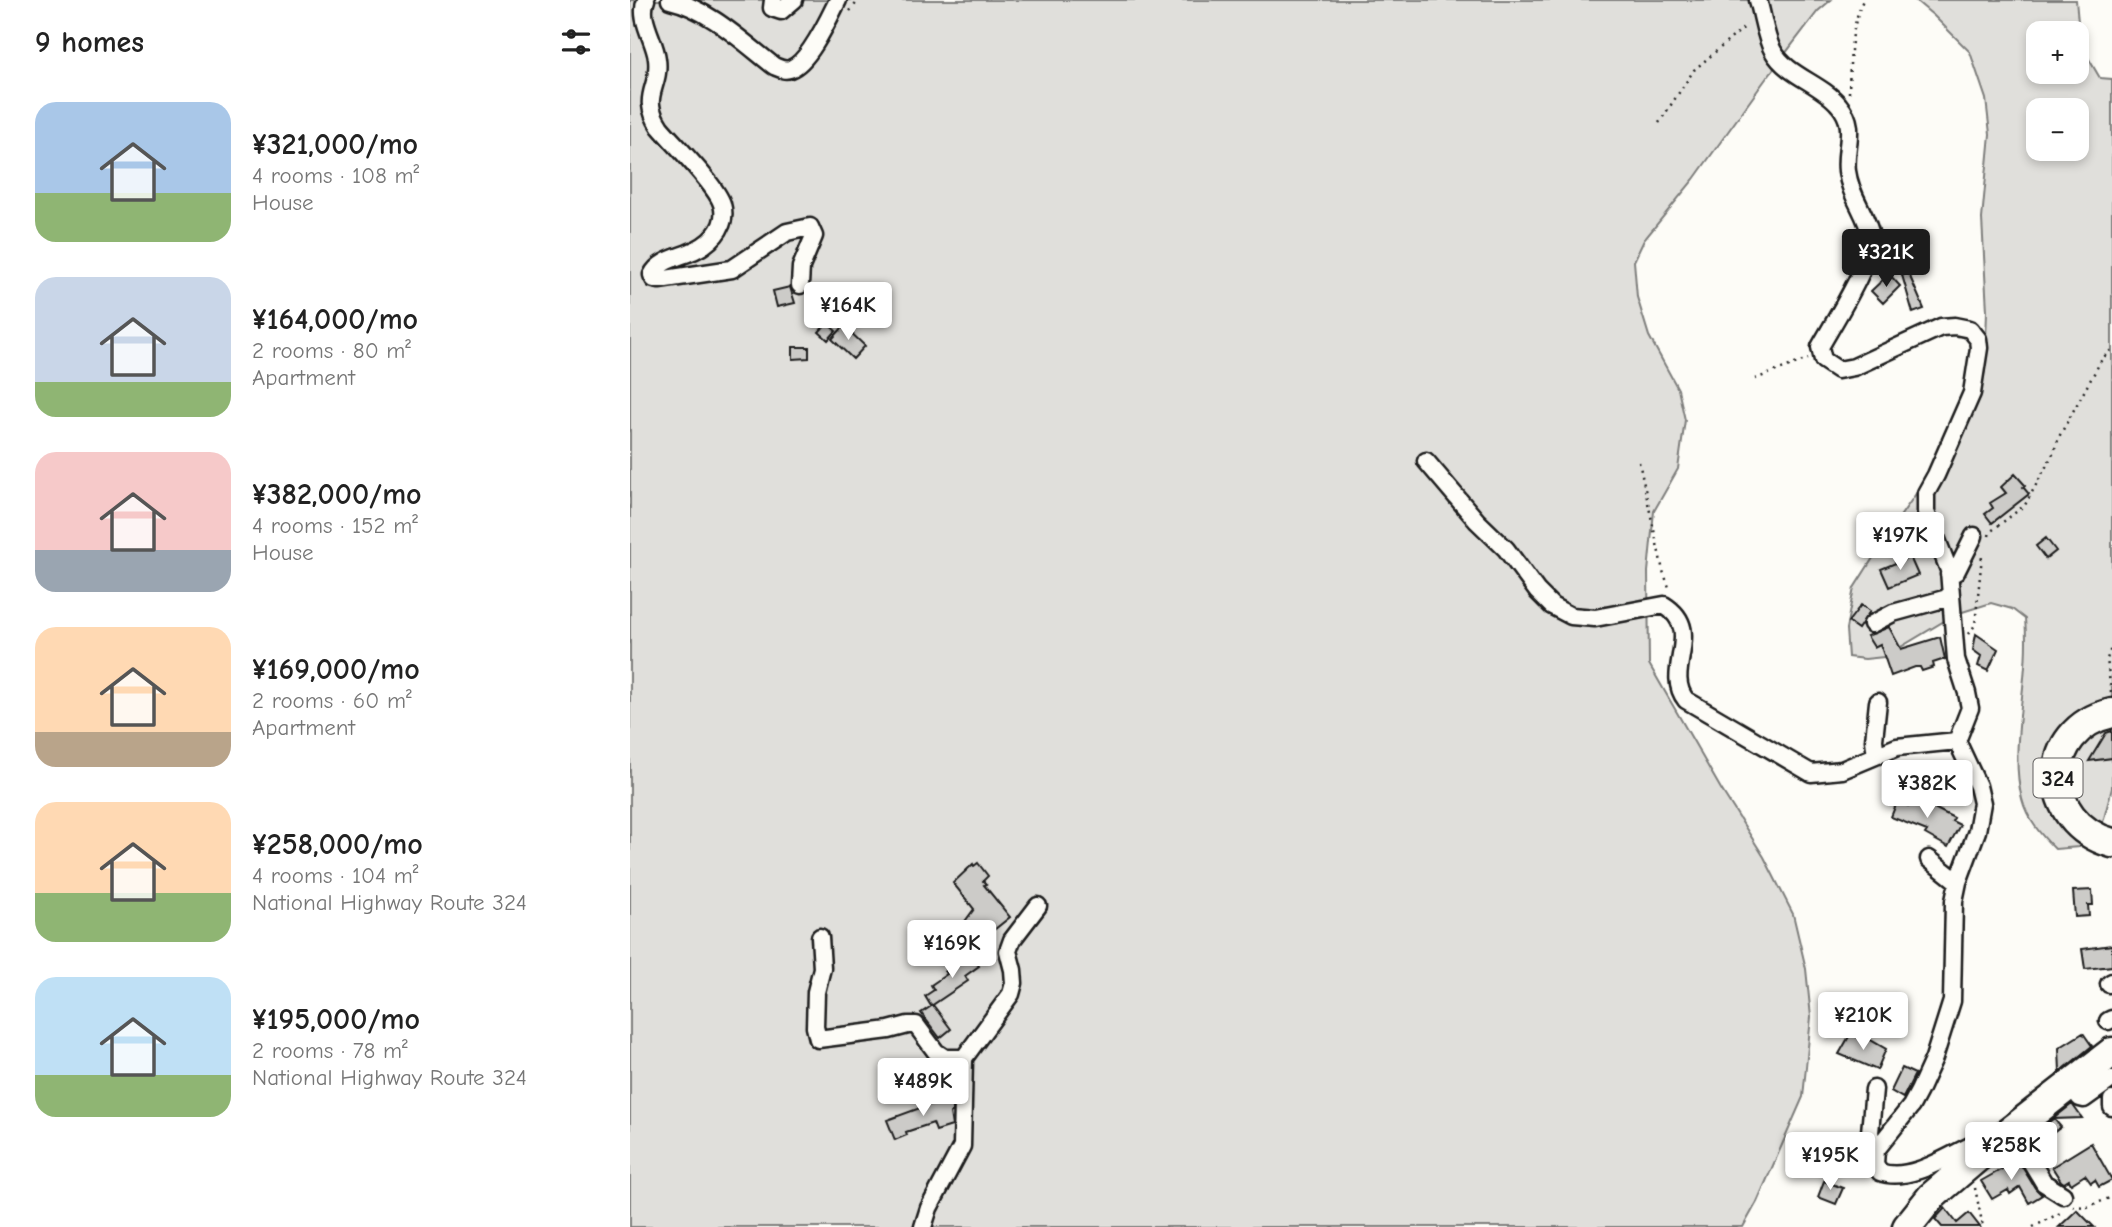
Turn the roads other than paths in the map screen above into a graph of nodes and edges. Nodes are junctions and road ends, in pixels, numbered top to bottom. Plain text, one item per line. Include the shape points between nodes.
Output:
1 (646, 0) edge
2 (670, 0) edge
3 (773, 0) edge
4 (794, 0) edge
5 (838, 0) edge
6 (1758, 0) edge
7 (800, 285) dead end
8 (1426, 461) dead end
9 (1982, 542) road end
10 (1950, 574) junction
11 (1951, 597) junction
12 (1872, 624) dead end
13 (1878, 702) dead end
14 (2112, 713) edge
15 (1957, 741) junction
16 (1876, 756) junction
17 (2112, 843) edge
18 (1929, 859) dead end
19 (1958, 882) junction
20 (1038, 906) dead end
21 (820, 937) dead end
22 (2112, 1052) edge
23 (964, 1058) junction
24 (2112, 1079) edge
25 (2070, 1085) junction
26 (1874, 1089) dead end
27 (2112, 1100) edge
28 (2112, 1107) edge
29 (2012, 1130) junction
30 (1978, 1157) junction
31 (1874, 1158) junction
32 (2063, 1195) dead end
33 (923, 1227) edge
34 (1907, 1227) edge

1 - 7 street via 645,16 658,62 652,115 718,195 723,214 712,240 655,269 654,279 732,269 787,232 810,227 814,236 801,267
2 - 5 street via 694,8 784,70 802,61
3 - 4 street via 772,8 777,11
6 - 10 street via 1772,51 1784,65 1837,102 1848,117 1850,190 1871,243 1820,355 1838,370 1941,327 1963,326 1978,339 1972,393 1926,493 1926,512
8 - 16 street via 1552,606 1570,616 1595,618 1664,605 1674,611 1684,633 1678,685 1686,700 1811,773 1842,771
9 - 10 street
10 - 11 street
11 - 12 street via 1893,613
11 - 15 street via 1955,650 1970,708
13 - 16 street
14 - 17 highway, 324 via 2092,721 2069,741 2060,761 2058,786 2065,809 2080,828
15 - 16 street via 1897,747
15 - 19 street via 1982,803
18 - 19 street
19 - 31 street via 1952,918 1952,1001 1919,1091
20 - 23 street via 1008,951 1014,983 1011,995
21 - 23 street via 818,1039 916,1026 945,1058
22 - 25 highway
23 - 33 street via 962,1146
24 - 25 street via 2084,1099
25 - 29 highway
26 - 31 street via 1870,1132
27 - 28 street
29 - 30 highway
29 - 32 street via 2044,1183
30 - 31 street via 1974,1144 1897,1176 1881,1172
30 - 34 highway via 1931,1197

